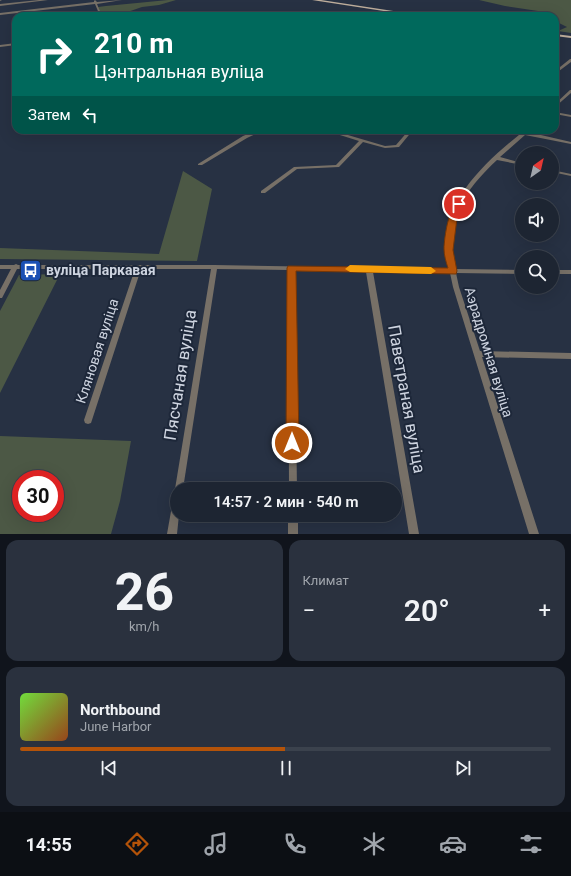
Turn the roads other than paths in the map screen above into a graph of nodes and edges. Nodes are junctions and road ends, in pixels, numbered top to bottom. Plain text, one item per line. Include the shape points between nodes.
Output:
1 (47, 0) edge
2 (122, 0) edge
3 (314, 0) edge
4 (12, 2) edge
5 (96, 2) edge
6 (0, 5) edge
7 (12, 12) edge
8 (16, 12) edge
9 (100, 12) edge
10 (387, 12) edge
11 (0, 14) edge
12 (559, 36) edge
13 (571, 38) edge
14 (12, 44) edge
15 (0, 46) edge
16 (571, 60) edge
17 (559, 70) edge
18 (571, 91) edge
19 (559, 102) edge
20 (559, 114) edge
21 (571, 116) edge
22 (252, 134) edge
23 (339, 134) edge
24 (407, 134) edge
25 (524, 134) edge
26 (534, 134) edge
27 (361, 141) junction
28 (571, 143) edge
29 (496, 158) junction
30 (515, 162) edge
31 (200, 164) dead end
32 (559, 172) edge
33 (571, 175) edge
34 (263, 192) dead end
35 (16, 266) junction
36 (0, 267) edge
37 (139, 267) junction
38 (214, 267) junction
39 (291, 268) junction
40 (370, 269) junction
41 (453, 271) junction
42 (515, 272) edge
43 (559, 272) edge
44 (571, 272) edge
45 (0, 296) edge
46 (476, 354) junction
47 (571, 356) edge
48 (88, 420) dead end
49 (180, 482) edge
50 (293, 482) edge
51 (174, 522) edge
52 (293, 522) edge
53 (172, 534) edge
54 (293, 534) edge
55 (414, 534) edge
56 (534, 534) edge

1 - 4 street
2 - 5 street
3 - 10 main road
4 - 6 street
5 - 8 street
5 - 9 street
7 - 11 street
12 - 13 main road
14 - 15 street
16 - 17 street
18 - 19 street
20 - 21 street
22 - 31 street
23 - 27 street
24 - 27 street via 396,146 385,147
25 - 29 street, Аэрадромная вуліца
26 - 28 street
27 - 34 street via 337,166 296,168
29 - 30 street
29 - 41 street, Аэрадромная вуліца via 466,190 453,218 448,250
32 - 33 street
35 - 36 street
35 - 37 street
35 - 45 street
37 - 38 street
37 - 48 street, Кляновая вуліца
38 - 39 street
38 - 49 street, Пясчаная вуліца
39 - 40 street
39 - 50 street
40 - 41 street
40 - 55 street, Паветраная вуліца
41 - 42 street
41 - 46 street, Аэрадромная вуліца
43 - 44 street
46 - 47 street
46 - 56 street, Аэрадромная вуліца
51 - 53 street
52 - 54 street

